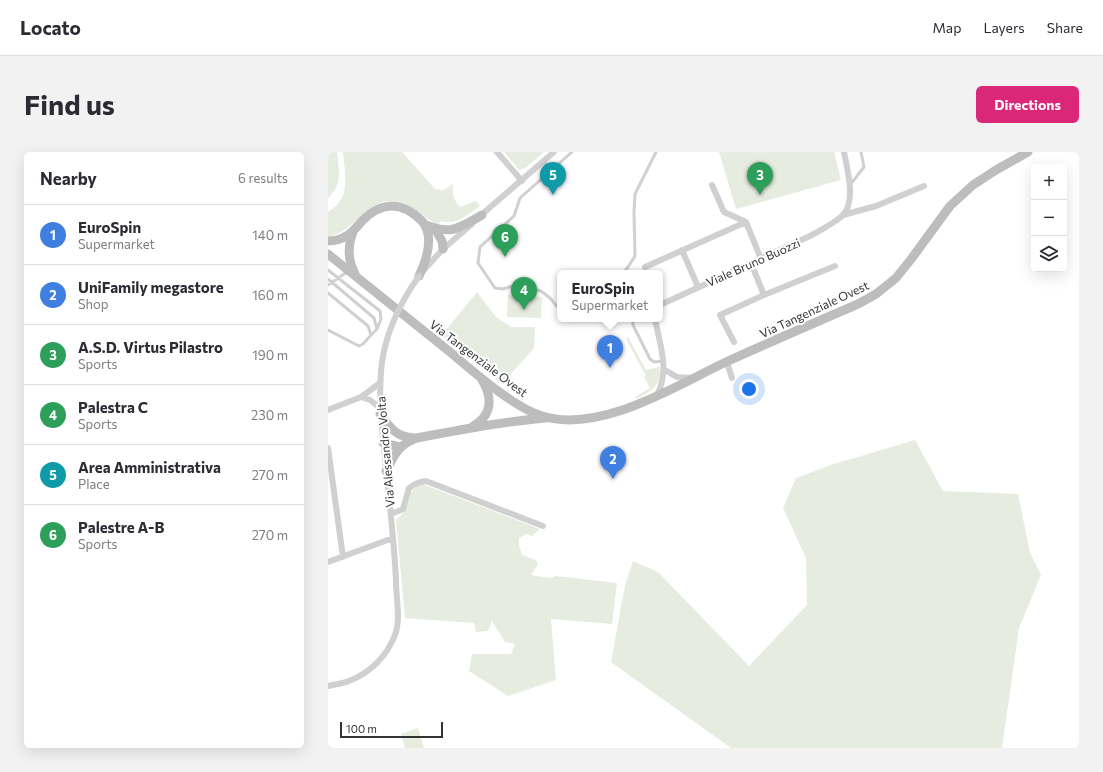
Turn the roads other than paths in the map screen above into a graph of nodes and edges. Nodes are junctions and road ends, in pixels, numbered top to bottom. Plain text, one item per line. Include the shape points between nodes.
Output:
1 (497, 152) edge
2 (554, 152) edge
3 (572, 152) edge
4 (656, 152) edge
5 (844, 152) edge
6 (861, 152) edge
7 (1028, 152) edge
8 (544, 162) junction
9 (552, 170) junction
10 (522, 181) junction
11 (712, 185) dead end
12 (850, 185) junction
13 (924, 186) dead end
14 (482, 215) junction
15 (843, 215) junction
16 (746, 222) junction
17 (353, 232) junction
18 (431, 232) junction
19 (328, 241) edge
20 (443, 249) junction
21 (682, 250) junction
22 (328, 254) edge
23 (762, 259) junction
24 (751, 263) junction
25 (835, 266) dead end
26 (645, 267) dead end
27 (626, 270) edge
28 (328, 271) edge
29 (348, 271) junction
30 (419, 276) junction
31 (357, 277) junction
32 (338, 278) junction
33 (328, 279) edge
34 (332, 283) junction
35 (328, 285) edge
36 (698, 287) junction
37 (328, 293) edge
38 (764, 295) junction
39 (663, 303) edge
40 (557, 306) edge
41 (632, 322) edge
42 (656, 322) edge
43 (377, 329) junction
44 (328, 330) edge
45 (371, 335) junction
46 (734, 342) dead end
47 (663, 361) junction
48 (727, 362) junction
49 (665, 370) junction
50 (480, 376) junction
51 (692, 378) junction
52 (732, 378) dead end
53 (380, 383) junction
54 (380, 394) junction
55 (657, 395) junction
56 (361, 397) junction
57 (370, 400) junction
58 (328, 410) edge
59 (380, 411) junction
60 (550, 418) junction
61 (469, 428) junction
62 (397, 434) junction
63 (417, 438) junction
64 (383, 443) junction
65 (400, 446) junction
66 (328, 448) edge
67 (386, 471) junction
68 (391, 514) junction
69 (543, 526) dead end
70 (393, 538) junction
71 (343, 557) junction
72 (328, 562) edge
73 (328, 686) edge

1 - 10 street
2 - 8 street, Via Alessandro Volta
3 - 9 lane
4 - 27 lane via 635,194 635,256
5 - 12 street
6 - 12 lane via 864,167
7 - 48 main road, Via Tangenziale Ovest via 980,180 950,206 896,278 876,294
8 - 9 lane
8 - 10 street, Via Alessandro Volta
9 - 40 lane via 520,198 514,216 480,247 478,263 495,288 503,289 516,285 541,291
10 - 14 street, Via Alessandro Volta
11 - 16 street via 724,212
12 - 15 street via 848,204
13 - 15 street, Viale Bruno Buozzi via 876,206
14 - 18 main road via 458,228
14 - 20 street, Via Alessandro Volta
15 - 23 street, Viale Bruno Buozzi via 810,236
16 - 21 street
16 - 23 street
17 - 18 main road via 373,211 394,206 416,215
17 - 19 main road via 344,238
17 - 31 main road via 348,254
18 - 20 main road via 442,242
18 - 30 main road via 427,258
20 - 30 street, Via Alessandro Volta
21 - 26 street
21 - 36 street
22 - 29 main road, Via Tangenziale Ovest
23 - 24 street, Viale Bruno Buozzi
24 - 36 street, Viale Bruno Buozzi
24 - 38 street
25 - 38 street
28 - 32 lane
29 - 31 main road, Via Tangenziale Ovest
29 - 32 lane
30 - 53 street, Via Alessandro Volta, bridge via 392,325 385,345
31 - 50 main road, Via Tangenziale Ovest
32 - 34 lane
32 - 43 lane via 380,311 381,320
33 - 34 lane
34 - 35 lane
34 - 43 lane via 374,318
36 - 39 street, Viale Bruno Buozzi
37 - 45 lane via 368,326
38 - 46 street via 720,315
41 - 47 lane via 650,360
42 - 47 street
43 - 45 lane
44 - 45 lane via 359,346
47 - 49 street
48 - 51 main road, Via Tangenziale Ovest
48 - 52 street
49 - 51 street via 677,377
49 - 55 street
50 - 60 main road, Via Tangenziale Ovest via 528,410
50 - 61 main road via 488,393 490,407 482,420
51 - 55 main road, Via Tangenziale Ovest
53 - 54 street, Via Alessandro Volta
53 - 56 street
54 - 57 street
54 - 59 street, Via Alessandro Volta
55 - 60 main road, Via Tangenziale Ovest via 621,411 602,416 578,419
56 - 57 street
56 - 58 street
57 - 59 street
59 - 62 main road
59 - 64 street, Via Alessandro Volta
60 - 61 main road
61 - 63 main road
62 - 63 main road
62 - 64 main road
63 - 65 main road
64 - 65 main road
64 - 67 street, Via Alessandro Volta
65 - 67 main road
66 - 71 street
67 - 68 street, Via Alessandro Volta
68 - 69 street via 403,509 409,488 426,481
68 - 70 street, Via Alessandro Volta
70 - 71 street
70 - 73 street, Via Alessandro Volta via 397,622 395,634 384,656 364,674 348,682
71 - 72 street

